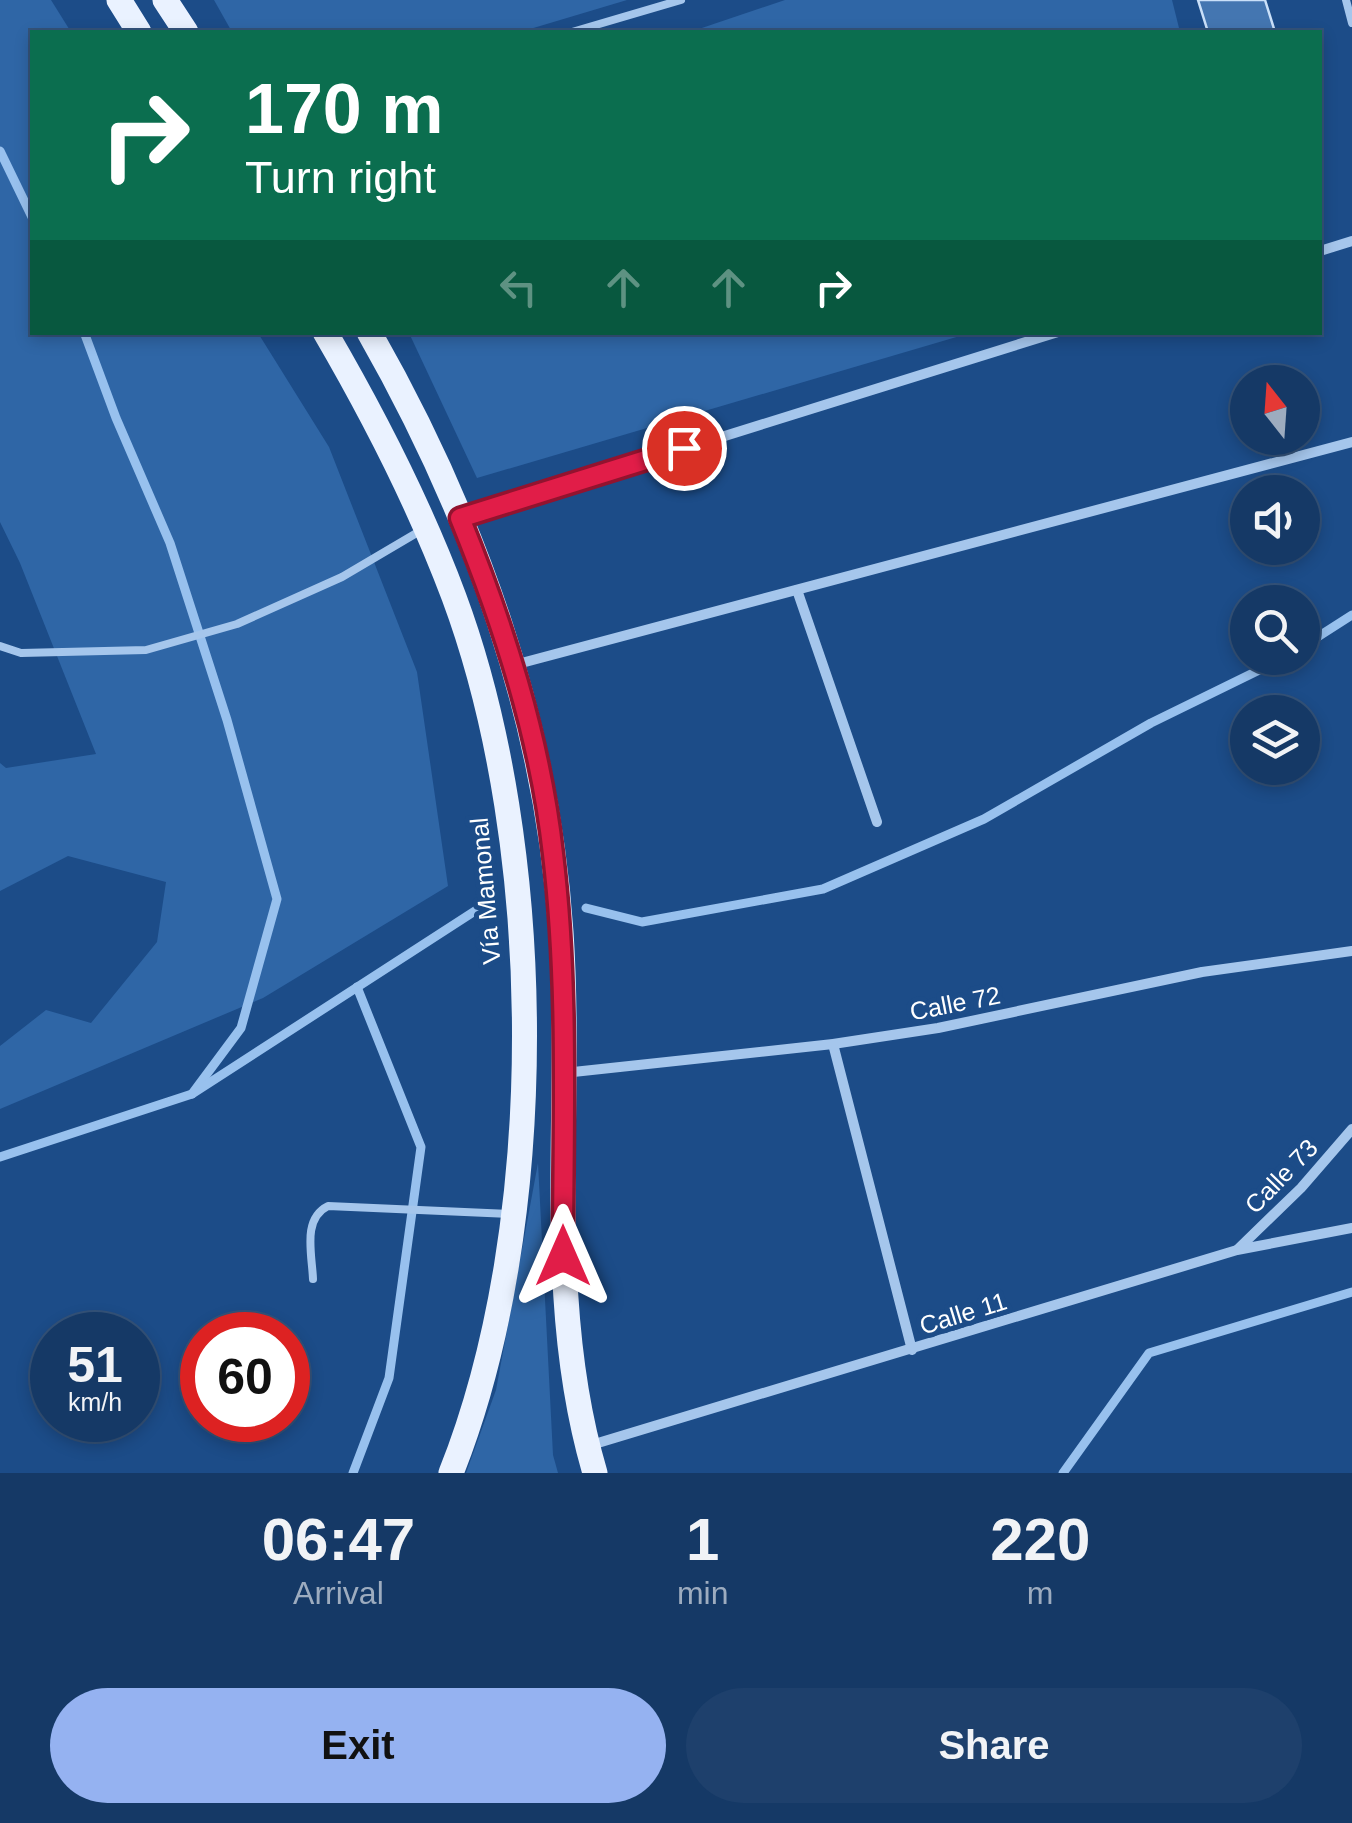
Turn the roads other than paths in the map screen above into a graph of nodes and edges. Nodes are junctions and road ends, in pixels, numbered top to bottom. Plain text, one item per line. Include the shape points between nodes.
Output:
1 (118, 0) edge
2 (166, 0) edge
3 (681, 0) edge
4 (1346, 0) edge
5 (1352, 23) edge
6 (138, 30) edge
7 (185, 30) edge
8 (579, 30) edge
9 (1352, 241) edge
10 (1322, 250) edge
11 (327, 335) edge
12 (371, 335) edge
13 (1048, 335) edge
14 (1352, 442) edge
15 (460, 518) junction
16 (424, 528) junction
17 (797, 590) junction
18 (0, 646) edge
19 (513, 665) junction
20 (877, 822) dead end
21 (1352, 950) edge
22 (834, 1044) junction
23 (563, 1073) junction
24 (1352, 1129) edge
25 (514, 1214) junction
26 (1352, 1228) edge
27 (1237, 1250) junction
28 (314, 1279) dead end
29 (912, 1350) junction
30 (587, 1446) junction
31 (451, 1473) edge
32 (595, 1473) edge

1 - 6 main road
2 - 7 main road
3 - 8 lane
4 - 5 lane
9 - 10 street
11 - 16 main road, Vía Mamonal
12 - 15 main road
13 - 15 street
14 - 17 street
15 - 19 main road
16 - 18 lane via 342,577 237,624 146,650 21,653
16 - 25 main road, Vía Mamonal via 454,598 508,810 524,1016
17 - 19 street
17 - 20 street
19 - 23 main road via 553,850
21 - 22 street, Calle 72 via 1202,972
22 - 23 street, Calle 72
22 - 29 street
23 - 30 main road via 563,1256
24 - 27 street, Calle 73
25 - 28 lane via 328,1206 311,1222
25 - 31 main road, Vía Mamonal via 485,1360
26 - 27 street, Calle 11
27 - 29 street, Calle 11
29 - 30 street, Calle 11
30 - 32 main road

